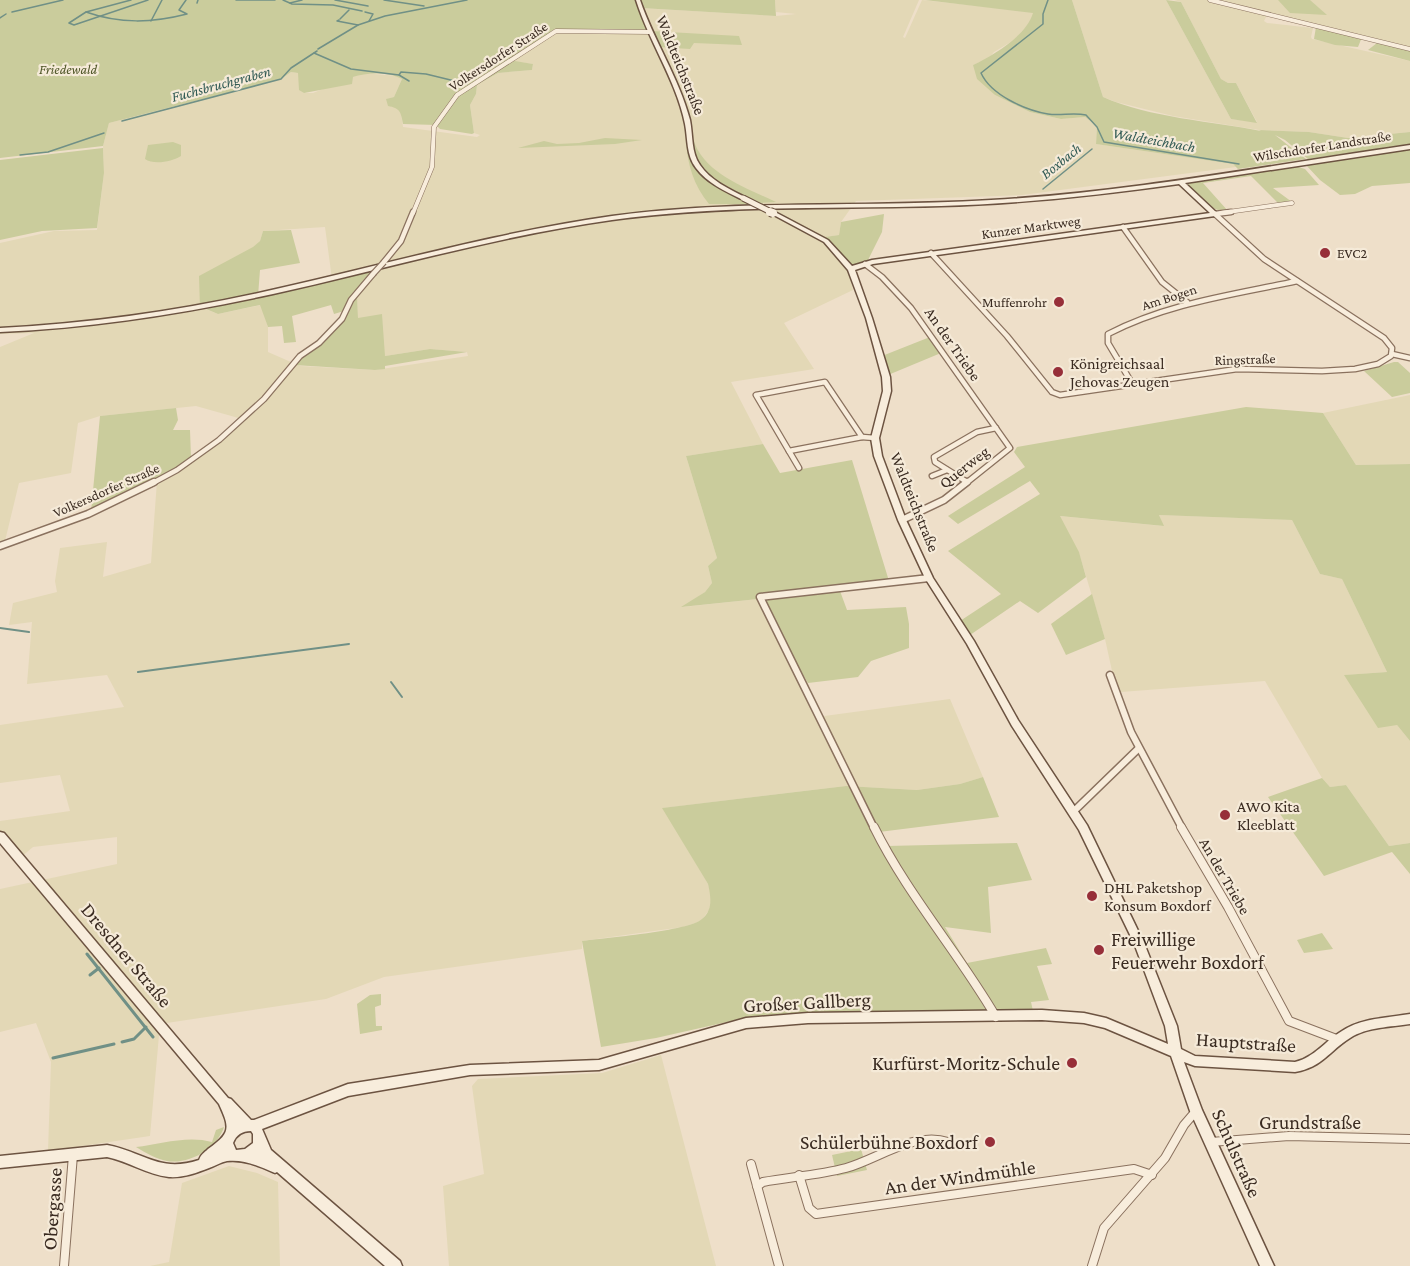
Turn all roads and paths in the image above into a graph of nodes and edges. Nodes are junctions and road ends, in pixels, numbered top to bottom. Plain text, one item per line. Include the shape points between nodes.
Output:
1 (638, 0) edge
2 (1210, 0) edge
3 (650, 32) junction
4 (1410, 49) edge
5 (1410, 146) edge
6 (1180, 181) junction
7 (1164, 183) junction
8 (1188, 189) junction
9 (1292, 203) dead end
10 (1215, 214) junction
11 (1123, 227) junction
12 (931, 253) junction
13 (865, 264) junction
14 (851, 269) junction
15 (1297, 281) junction
16 (1187, 302) junction
17 (0, 330) edge
18 (1392, 354) junction
19 (1410, 357) edge
20 (1133, 385) junction
21 (996, 428) junction
22 (862, 437) junction
23 (874, 438) junction
24 (1010, 448) joint
25 (789, 451) junction
26 (799, 468) dead end
27 (947, 470) junction
28 (932, 476) dead end
29 (967, 482) junction
30 (902, 520) junction
31 (0, 546) edge
32 (929, 578) junction
33 (1110, 675) dead end
34 (1139, 751) junction
35 (1073, 812) junction
36 (0, 836) edge
37 (996, 1017) junction
38 (1410, 1019) edge
39 (1339, 1040) junction
40 (1176, 1055) junction
41 (223, 1100) junction
42 (1196, 1111) junction
43 (256, 1131) junction
44 (1410, 1139) edge
45 (948, 1142) dead end
46 (1211, 1142) junction
47 (230, 1143) junction
48 (73, 1154) junction
49 (247, 1155) junction
50 (0, 1162) edge
51 (751, 1164) dead end
52 (285, 1172) junction
53 (800, 1175) junction
54 (1152, 1175) junction
55 (758, 1186) junction
56 (64, 1266) edge
57 (395, 1266) edge
58 (779, 1266) edge
59 (1092, 1266) edge
60 (1267, 1266) edge

1 - 3 street, Waldteichstraße
2 - 4 street
3 - 14 street, Waldteichstraße, bridge via 682,102 696,165 714,182 826,241
3 - 31 street, Volkersdorfer Straße, bridge via 556,31 457,95 434,126 432,167 401,241 351,300 342,319 300,356 264,399 219,440 177,470 88,514
5 - 6 street, Wilschdorfer Landstraße
6 - 7 street, Wilschdorfer Landstraße
6 - 8 street
7 - 8 street
7 - 17 street, Wilschdorfer Landstraße via 961,204 730,207 630,215 540,231 201,308 111,321
8 - 10 street
9 - 10 street, Kunzer Marktweg
10 - 11 street, Kunzer Marktweg
10 - 15 street via 1264,259
11 - 12 street, Kunzer Marktweg
11 - 16 street via 1162,282
12 - 13 street, Kunzer Marktweg
12 - 20 street, Ringstraße via 1052,392 1070,395
13 - 14 street, Kunzer Marktweg
13 - 21 street, An der Triebe via 902,296
14 - 23 street, Waldteichstraße via 887,384
15 - 16 street, Am Bogen
15 - 18 street via 1384,338
16 - 20 street, Am Bogen via 1108,334 1107,343
18 - 19 street
18 - 20 street, Ringstraße via 1386,361 1355,369 1237,369
21 - 24 street, An der Triebe
21 - 27 street via 977,432 934,458
22 - 23 street
22 - 25 street
22 - 25 street via 825,382 756,395
23 - 30 street, Waldteichstraße
24 - 29 street, Querweg
25 - 26 street
27 - 28 street
27 - 29 street
29 - 30 street, Querweg via 944,500
30 - 32 street, Waldteichstraße
32 - 35 street, Waldteichstraße
32 - 37 street via 760,597 888,856
33 - 34 street, An der Triebe
34 - 35 street
34 - 39 street, An der Triebe via 1289,1021
35 - 40 street, Waldteichstraße via 1139,944 1171,1026
36 - 41 street, Dresdner Straße
37 - 40 street, Großer Gallberg via 1084,1018 1120,1028
37 - 43 street, Großer Gallberg via 772,1019 727,1026 599,1065 470,1070 357,1089 332,1095
38 - 39 street, Hauptstraße via 1355,1030
39 - 40 street, Hauptstraße via 1308,1065 1295,1067 1195,1061
40 - 42 street, Schulstraße
41 - 43 street, Dresdner Straße
41 - 47 street, Dresdner Straße via 233,1121
42 - 46 street, Schulstraße
42 - 54 street
43 - 47 street, Großer Gallberg via 239,1127
43 - 49 street via 256,1149
43 - 52 street, Dresdner Straße via 266,1154
44 - 46 street, Grundstraße via 1289,1136
45 - 53 street via 937,1139 905,1145 854,1165
46 - 60 street, Schulstraße
47 - 48 street, Großer Gallberg via 200,1167 184,1169 160,1170 122,1153
47 - 49 street
48 - 50 street, Großer Gallberg
48 - 56 street, Obergasse
49 - 52 street, Dresdner Straße
51 - 55 street
52 - 57 street, Dresdner Straße
53 - 54 street, An der Windmühle via 808,1208 816,1214 1134,1169
53 - 55 street
54 - 59 street via 1104,1228
55 - 58 street

